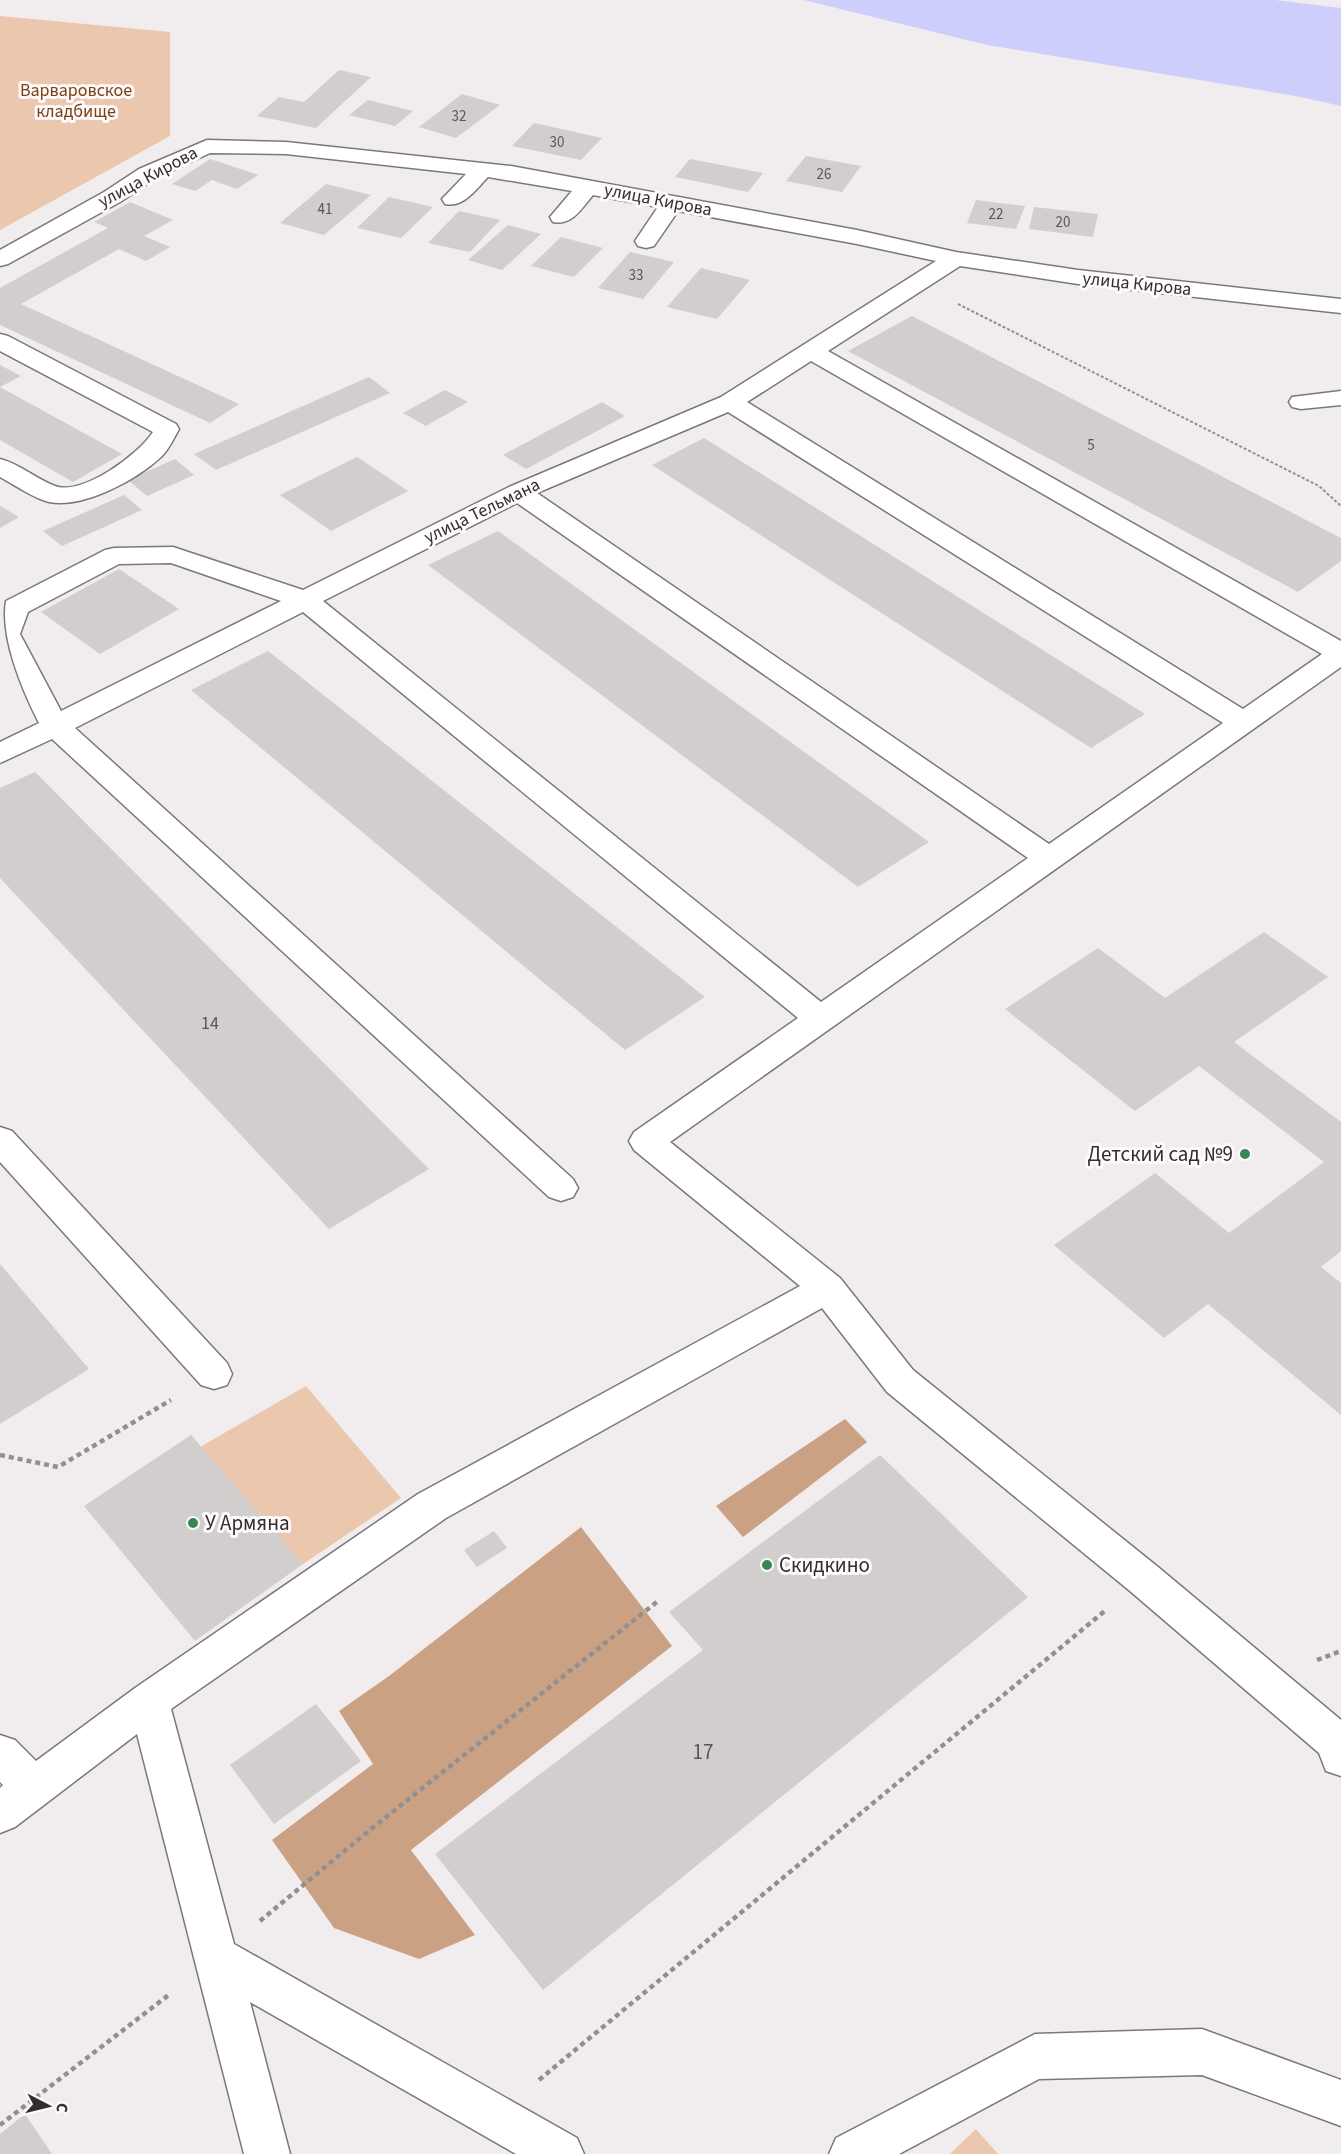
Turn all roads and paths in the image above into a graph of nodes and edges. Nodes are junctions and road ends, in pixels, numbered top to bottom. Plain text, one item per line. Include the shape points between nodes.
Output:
1 (483, 170) junction
2 (588, 187) junction
3 (453, 199) dead end
4 (672, 203) junction
5 (561, 217) dead end
6 (646, 241) dead end
7 (0, 259) edge
8 (956, 259) junction
9 (917, 283) junction
10 (1341, 298) edge
11 (1308, 302) junction
12 (1341, 306) edge
13 (0, 340) edge
14 (809, 350) junction
15 (1341, 398) edge
16 (730, 402) junction
17 (1301, 402) dead end
18 (0, 467) edge
19 (518, 492) junction
20 (1341, 506) edge
21 (304, 600) junction
22 (1336, 664) edge
23 (1244, 723) junction
24 (55, 726) junction
25 (0, 754) edge
26 (1050, 858) junction
27 (820, 1019) junction
28 (0, 1140) edge
29 (561, 1188) dead end
30 (827, 1288) junction
31 (214, 1374) dead end
32 (178, 1395) dead end
33 (0, 1455) edge
34 (1144, 1579) junction
35 (658, 1602) dead end
36 (149, 1701) junction
37 (0, 1754) edge
38 (1341, 1757) edge
39 (34, 1787) junction
40 (0, 1813) edge
41 (216, 1958) junction
42 (1341, 2103) edge
43 (495, 2117) junction
44 (0, 2125) edge
45 (267, 2154) edge
46 (561, 2154) edge
47 (852, 2154) edge

1 - 2 street, улица Кирова
1 - 3 street
1 - 7 street, улица Кирова via 286,148 207,146 147,174
2 - 4 street, улица Кирова
2 - 5 street
4 - 6 street
4 - 8 street, улица Кирова
8 - 9 street, улица Тельмана
8 - 11 street, улица Кирова via 1078,277
9 - 14 street, улица Тельмана
9 - 20 path via 1319,486
10 - 11 street
11 - 12 street, улица Кирова
13 - 18 street via 167,429 154,450 121,474 87,491 53,495
14 - 16 street, улица Тельмана
14 - 22 street
15 - 17 street
16 - 19 street, улица Тельмана
16 - 23 street
19 - 21 street, улица Тельмана
19 - 26 street
21 - 24 street, улица Тельмана
21 - 24 street via 173,555 114,556 16,607 6,634
21 - 27 street
22 - 23 street
23 - 26 street
24 - 25 street, улица Тельмана
24 - 29 street
26 - 27 street
27 - 30 street via 646,1141
28 - 31 street
30 - 34 street via 900,1382
30 - 36 street via 432,1506
32 - 33 path via 58,1467
34 - 38 street via 1334,1740
34 - 43 path
35 - 41 path via 371,1829
36 - 39 street
36 - 41 street
37 - 39 street
39 - 40 street
41 - 43 street
41 - 44 path
41 - 45 street
42 - 47 street via 1202,2052 1035,2057
43 - 46 street

